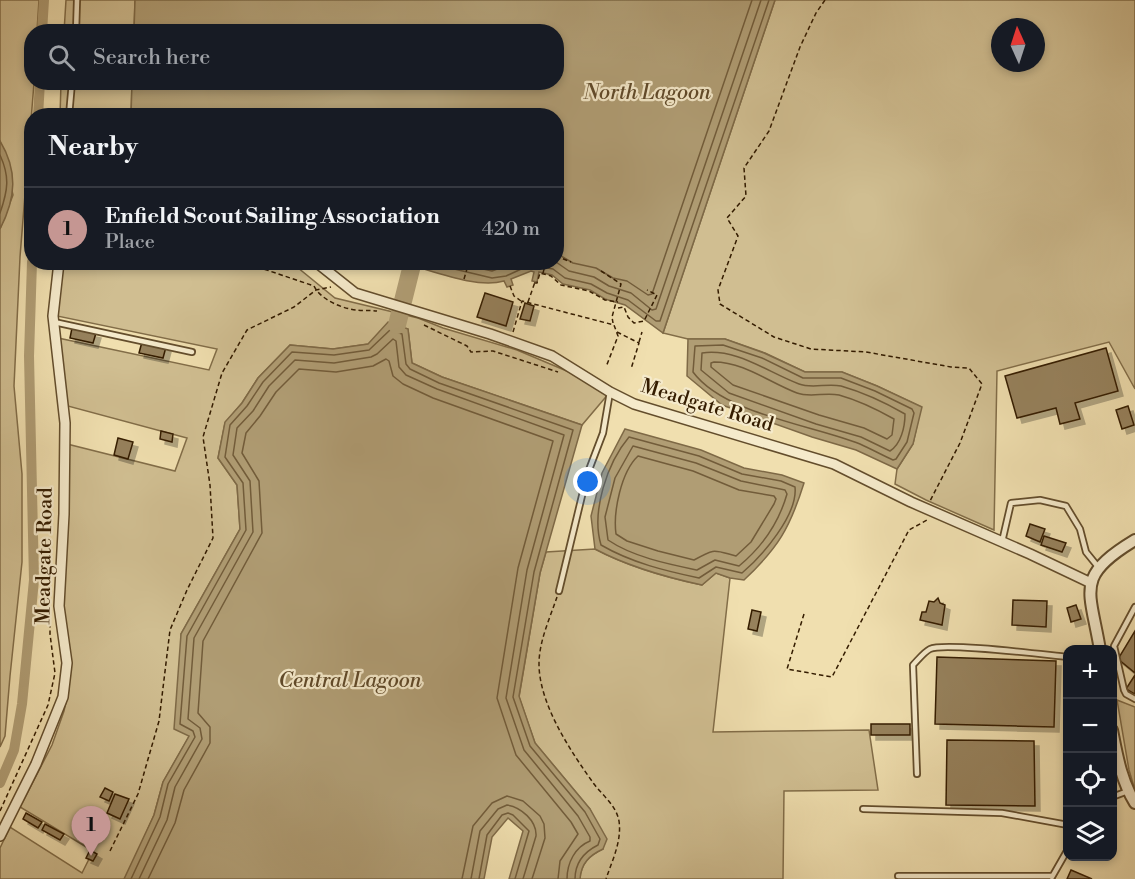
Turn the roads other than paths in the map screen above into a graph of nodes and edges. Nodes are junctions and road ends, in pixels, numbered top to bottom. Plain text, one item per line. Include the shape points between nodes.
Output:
1 (77, 0) edge
2 (76, 24) edge
3 (71, 90) edge
4 (70, 108) edge
5 (58, 270) edge
6 (326, 270) edge
7 (54, 322) junction
8 (192, 352) dead end
9 (610, 392) junction
10 (1135, 540) edge
11 (1002, 542) junction
12 (1099, 568) junction
13 (1091, 583) junction
14 (560, 591) road end
15 (1135, 607) edge
16 (1099, 645) edge
17 (1063, 656) edge
18 (1135, 699) edge
19 (1117, 750) edge
20 (917, 774) dead end
21 (1128, 791) junction
22 (1117, 795) edge
23 (1135, 802) edge
24 (863, 809) dead end
25 (1063, 824) edge
26 (0, 836) edge
27 (1063, 858) edge
28 (898, 876) dead end
29 (1052, 878) edge

1 - 2 lane
3 - 4 lane
5 - 7 street, Meadgate Road
6 - 9 street, Meadgate Road via 355,293 552,356
7 - 8 lane
7 - 26 street, Meadgate Road via 65,423 59,606 67,663 63,697 36,764
9 - 11 street, Meadgate Road via 634,404 834,464
9 - 14 lane via 603,433 587,475
10 - 12 street
11 - 12 lane via 1011,503 1040,500 1066,506 1080,529 1086,552
11 - 13 street, Meadgate Road
12 - 13 street
13 - 16 street via 1089,594
15 - 18 lane via 1114,646 1124,690
17 - 20 lane via 931,648 913,665
19 - 21 street
21 - 22 lane
21 - 23 street
24 - 25 lane via 1002,813
27 - 29 lane
28 - 29 lane

